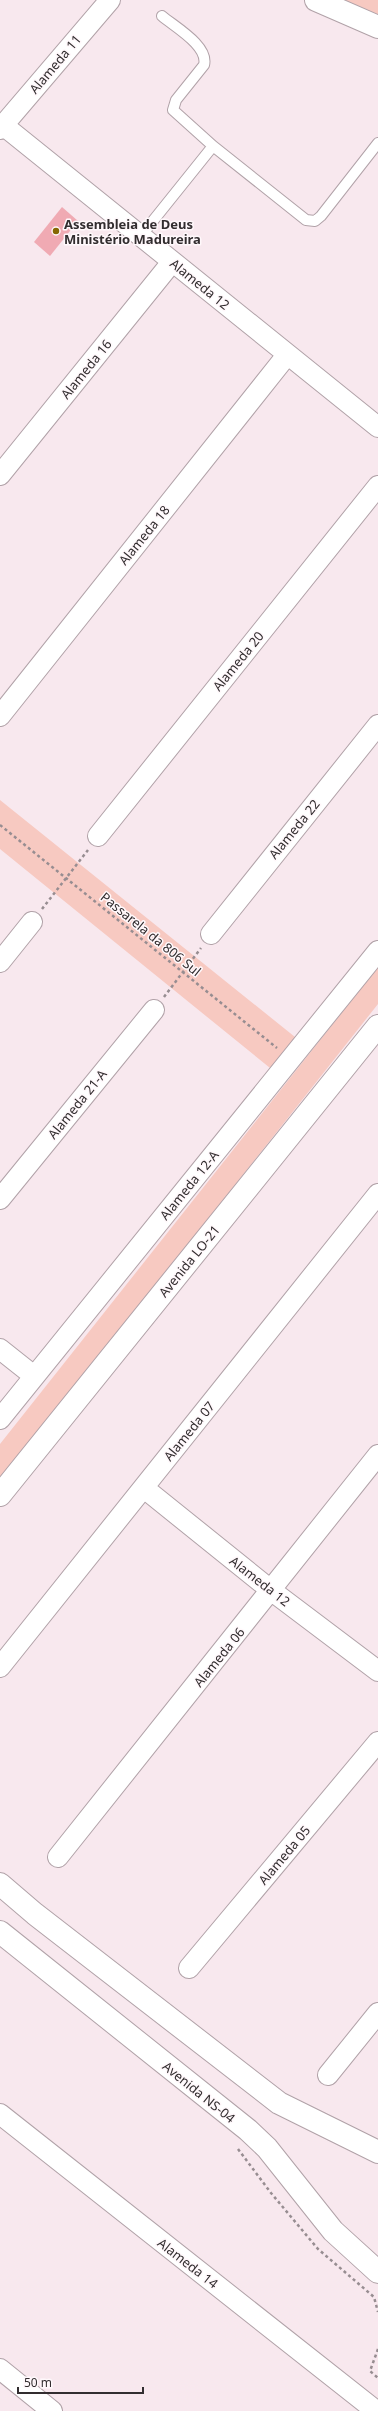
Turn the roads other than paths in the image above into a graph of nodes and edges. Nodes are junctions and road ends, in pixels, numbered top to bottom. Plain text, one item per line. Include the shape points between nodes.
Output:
1 (110, 0) edge
2 (316, 0) edge
3 (162, 16) dead end
4 (378, 27) edge
5 (1, 127) edge
6 (378, 143) edge
7 (213, 146) junction
8 (140, 237) junction
9 (172, 262) junction
10 (287, 355) junction
11 (378, 427) edge
12 (0, 475) edge
13 (378, 486) edge
14 (0, 716) edge
15 (378, 725) edge
16 (98, 836) road end
17 (32, 922) road end
18 (211, 934) road end
19 (378, 951) edge
20 (0, 962) edge
21 (154, 1010) road end
22 (378, 1026) edge
23 (378, 1194) edge
24 (0, 1198) edge
25 (0, 1349) edge
26 (34, 1376) junction
27 (0, 1419) edge
28 (378, 1455) edge
29 (144, 1488) junction
30 (0, 1495) edge
31 (272, 1591) junction
32 (0, 1668) edge
33 (378, 1671) edge
34 (378, 1742) edge
35 (58, 1857) dead end
36 (0, 1884) edge
37 (0, 1932) edge
38 (189, 1968) dead end
39 (378, 2013) edge
40 (328, 2075) dead end
41 (0, 2114) edge
42 (378, 2152) edge
43 (378, 2272) edge
44 (0, 2369) edge
45 (52, 2411) edge
46 (376, 2411) edge

1 - 5 street, Alameda 11
2 - 4 street
3 - 7 lane via 205,54 204,65 176,100 173,110
5 - 8 street, Alameda 12
6 - 7 lane via 315,221 306,220 296,214
7 - 8 lane
8 - 9 street, Alameda 12
9 - 10 street, Alameda 12
9 - 12 street, Alameda 16
10 - 11 street, Alameda 12
10 - 14 street, Alameda 18
13 - 16 street, Alameda 20
15 - 18 street, Alameda 22
17 - 20 street
19 - 26 street, Alameda 12-A
21 - 24 street, Alameda 21-A
22 - 30 street, Avenida LO-21
23 - 29 street, Alameda 07
25 - 26 street
26 - 27 street, Alameda 12-A
28 - 31 street, Alameda 06
29 - 31 street, Alameda 12
29 - 32 street, Alameda 07
31 - 33 street, Alameda 12
31 - 35 street, Alameda 06
34 - 38 street, Alameda 05
36 - 42 street via 279,2103
37 - 43 street, Avenida NS-04 via 248,2130 267,2148 333,2231
39 - 40 street
41 - 46 street, Alameda 14
44 - 45 street

